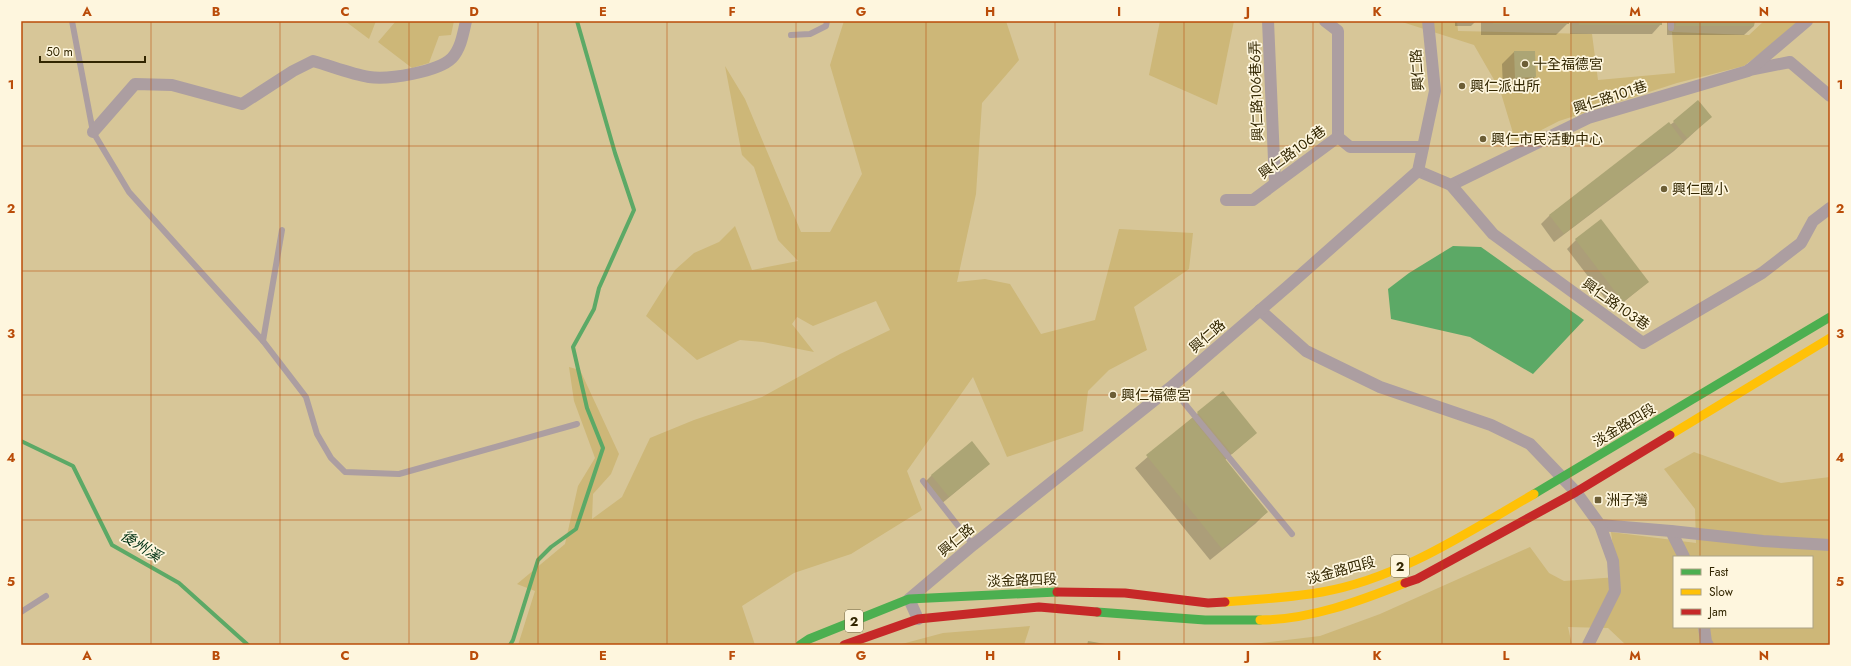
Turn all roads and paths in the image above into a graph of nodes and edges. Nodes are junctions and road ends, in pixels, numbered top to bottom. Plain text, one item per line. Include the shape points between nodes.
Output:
1 (72, 21) edge
2 (466, 21) edge
3 (827, 21) edge
4 (1268, 21) edge
5 (1325, 21) edge
6 (1428, 21) edge
7 (1807, 21) edge
8 (791, 35) dead end
9 (1748, 71) junction
10 (1830, 96) edge
11 (93, 132) junction
12 (1338, 136) junction
13 (1423, 147) junction
14 (1418, 170) junction
15 (1275, 183) junction
16 (1451, 185) junction
17 (1226, 200) dead end
18 (1830, 208) edge
19 (282, 230) dead end
20 (1260, 310) junction
21 (1830, 317) edge
22 (1830, 338) edge
23 (263, 341) junction
24 (1170, 387) junction
25 (577, 424) dead end
26 (1563, 478) junction
27 (923, 481) dead end
28 (1576, 492) junction
29 (1600, 525) junction
30 (1671, 531) junction
31 (1292, 534) dead end
32 (973, 545) junction
33 (1830, 545) edge
34 (1684, 556) edge
35 (46, 596) dead end
36 (909, 599) junction
37 (21, 612) edge
38 (918, 619) junction
39 (1704, 628) edge
40 (1706, 644) edge
41 (800, 645) edge
42 (844, 645) edge
43 (1588, 645) edge

1 - 11 lane
2 - 11 street via 462,40 451,58 432,69 410,75 370,77 313,61 242,104 172,85 135,84
3 - 8 lane via 826,26 810,34
4 - 15 street, 興仁路106巷6弄
5 - 12 street via 1338,31
6 - 13 street, 興仁路 via 1435,91
7 - 9 street, 興仁路101巷
9 - 10 street via 1790,62
9 - 16 street, 興仁路101巷 via 1588,118
11 - 23 lane via 129,192
12 - 13 street, 興仁路106巷 via 1350,147
12 - 15 street, 興仁路106巷
13 - 14 street, 興仁路
14 - 16 street
14 - 20 street, 興仁路
15 - 17 street, 興仁路106巷 via 1253,200
16 - 18 street, 興仁路103巷 via 1492,234 1643,343 1762,273 1801,243 1814,221
19 - 23 lane
20 - 24 street, 興仁路
20 - 26 street via 1306,351 1380,386 1490,425 1530,444
21 - 26 main road, 淡金路四段 / 2
22 - 28 main road, 淡金路四段 / 2
23 - 25 lane via 306,397 317,434 330,458 345,472 399,474
24 - 31 lane
24 - 32 street, 興仁路
26 - 28 street
26 - 36 main road, 淡金路四段 / 2 via 1434,552 1379,576 1323,592 1208,603 1125,593 1051,592
27 - 32 lane
28 - 29 street
28 - 38 main road, 淡金路四段 / 2 via 1417,579 1351,604 1278,620 1205,620 1039,607
29 - 30 street
29 - 43 street via 1613,561 1615,591
30 - 33 street
30 - 34 street
32 - 36 street, 興仁路
35 - 37 lane
36 - 38 street
36 - 41 main road, 淡金路四段 / 2
38 - 42 main road, 淡金路四段 / 2
39 - 40 street

